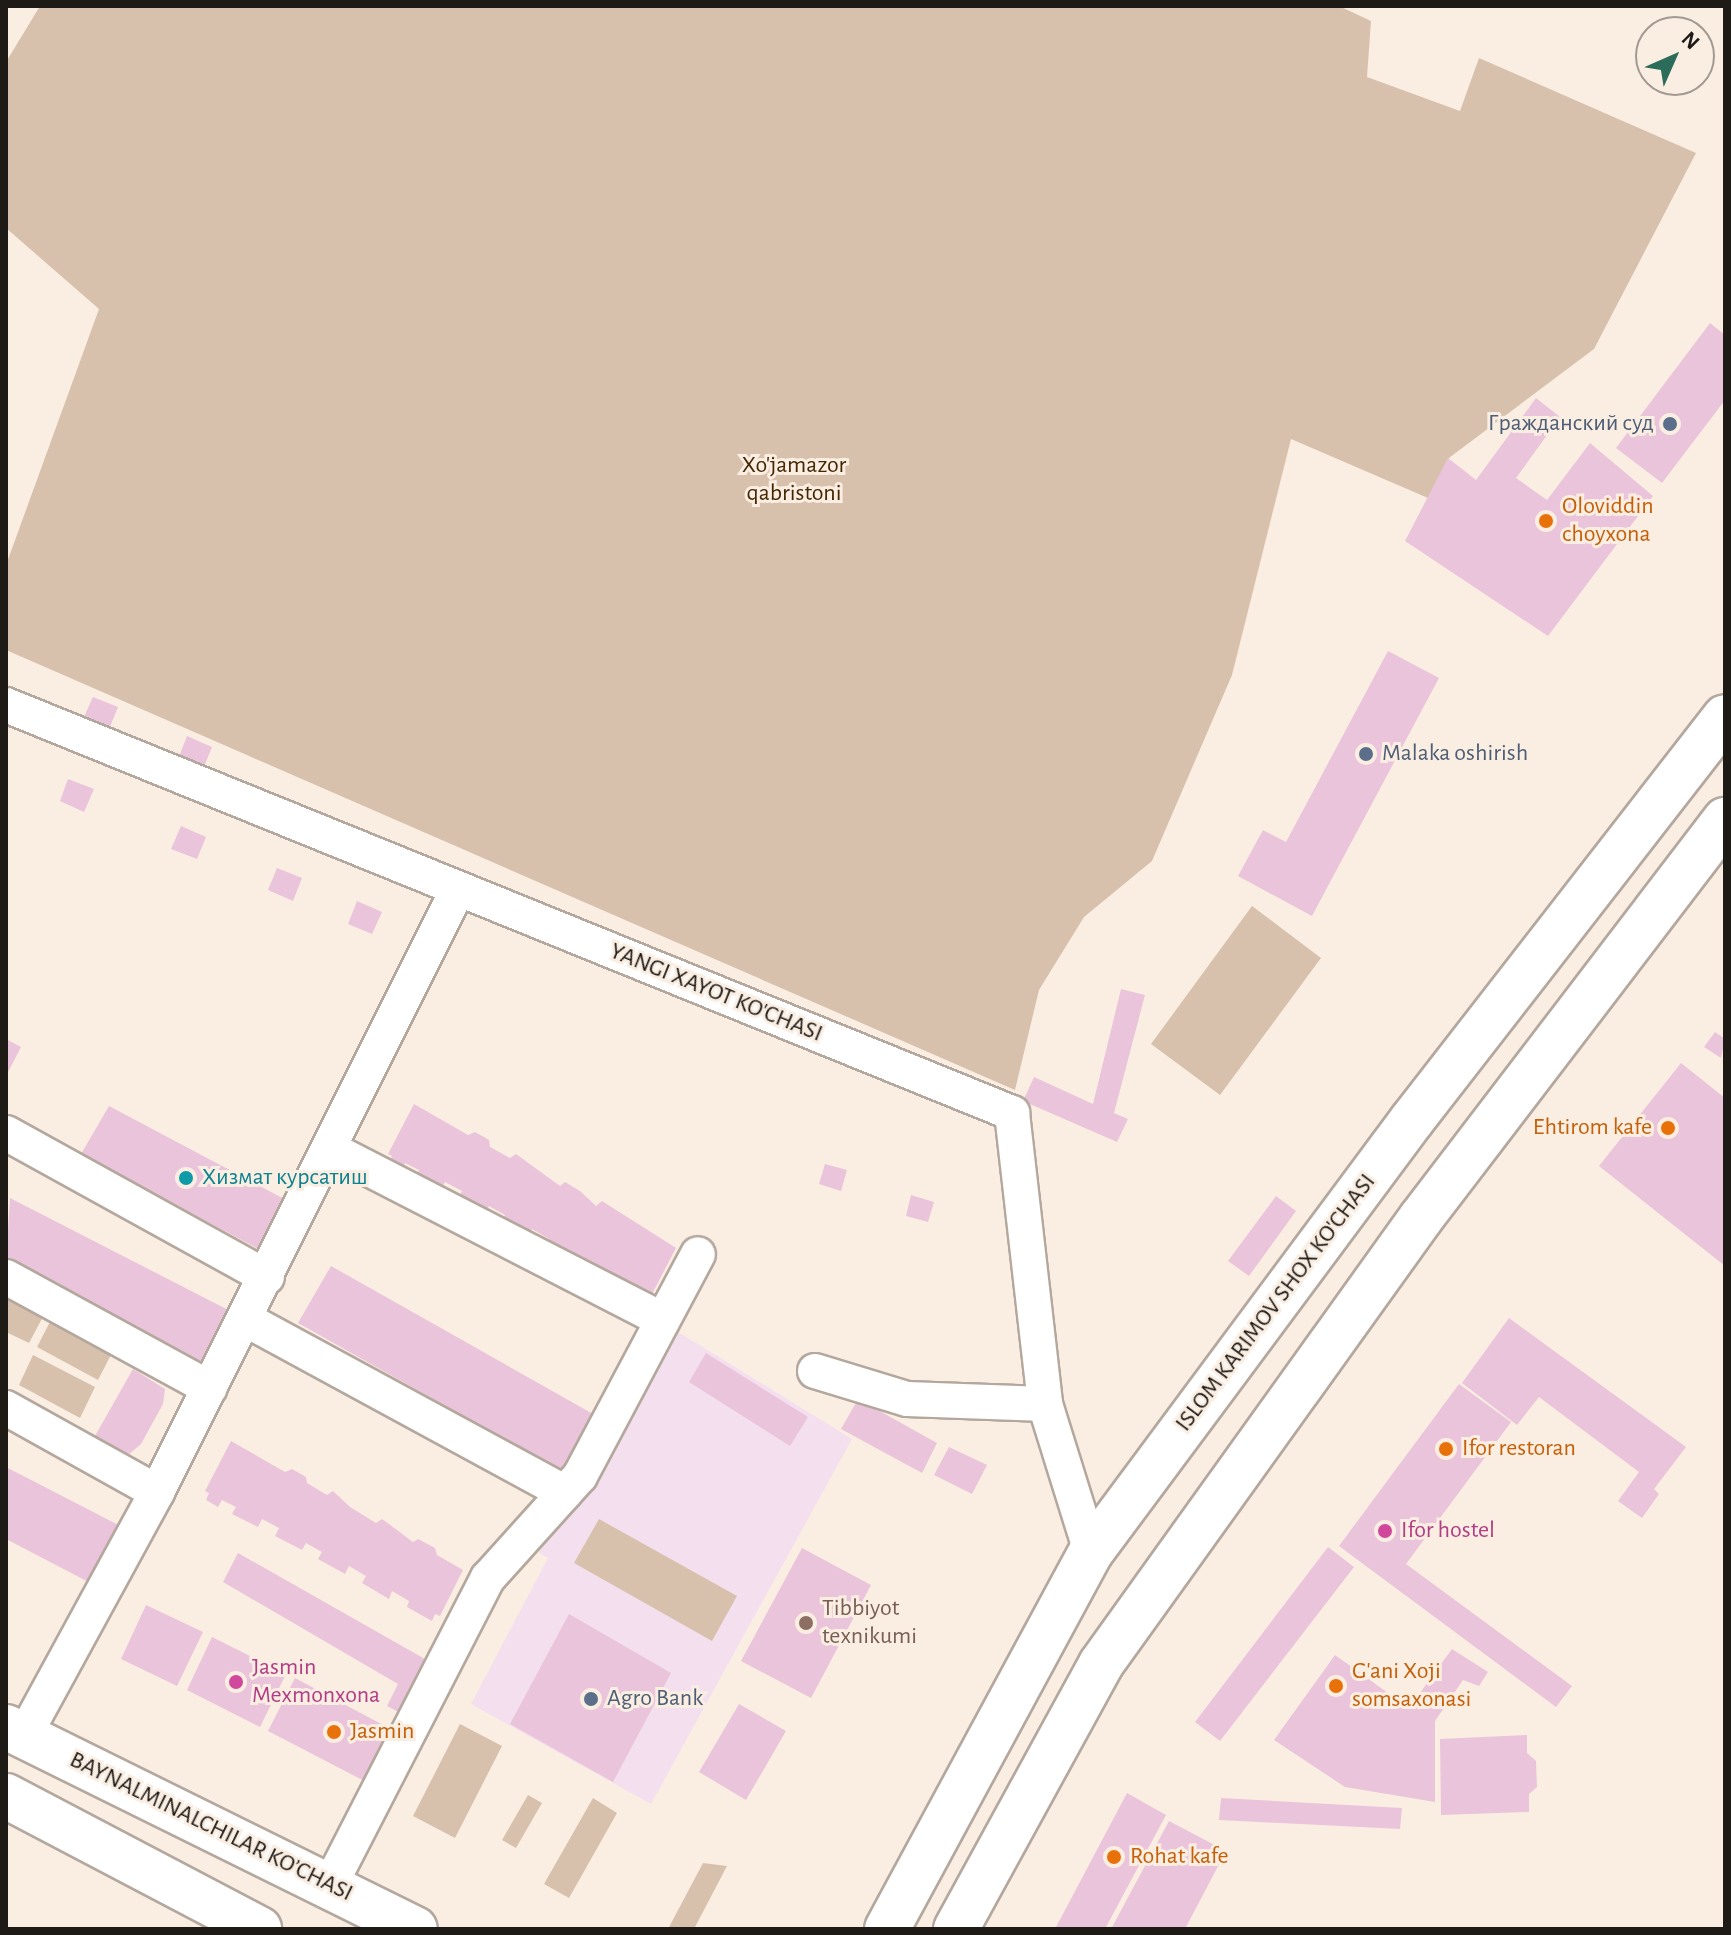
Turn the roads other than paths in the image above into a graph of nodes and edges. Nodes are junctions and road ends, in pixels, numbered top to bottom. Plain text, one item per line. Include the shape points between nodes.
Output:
1 (6, 705) edge
2 (1725, 717) edge
3 (1725, 820) edge
4 (458, 889) junction
5 (1575, 909) junction
6 (1625, 948) junction
7 (6, 1133) edge
8 (330, 1149) junction
9 (698, 1254) dead end
10 (6, 1277) edge
11 (267, 1277) junction
12 (245, 1319) junction
13 (663, 1320) junction
14 (815, 1371) dead end
15 (210, 1388) junction
16 (1045, 1404) junction
17 (6, 1408) edge
18 (157, 1492) junction
19 (565, 1493) junction
20 (1091, 1552) junction
21 (15, 1731) edge
22 (6, 1796) edge
23 (330, 1885) junction
24 (259, 1929) edge
25 (415, 1929) edge
26 (887, 1929) edge
27 (956, 1929) edge

1 - 4 street, YANGI XAYOT KO'CHASI
2 - 5 main road, ISLOM KARIMOV SHOX KO'CHASI
3 - 6 main road
4 - 8 street
4 - 16 street, YANGI XAYOT KO'CHASI via 1012,1113
5 - 6 main road via 1591,900 1618,906 1630,931
5 - 20 main road, ISLOM KARIMOV SHOX KO'CHASI
6 - 27 main road via 1259,1438 1101,1664
7 - 11 street
8 - 11 street
8 - 13 street
9 - 13 street
10 - 15 street
11 - 12 street
12 - 15 street
12 - 19 street
13 - 19 street via 580,1476
14 - 16 street via 907,1399
15 - 18 street
16 - 20 street, YANGI XAYOT KO'CHASI
17 - 18 street
18 - 21 street
19 - 23 street via 488,1578
20 - 26 main road, ISLOM KARIMOV SHOX KO'CHASI
21 - 23 main road, BAYNALMINALCHILAR KO’CHASI
22 - 24 main road
23 - 25 main road, BAYNALMINALCHILAR KO’CHASI

